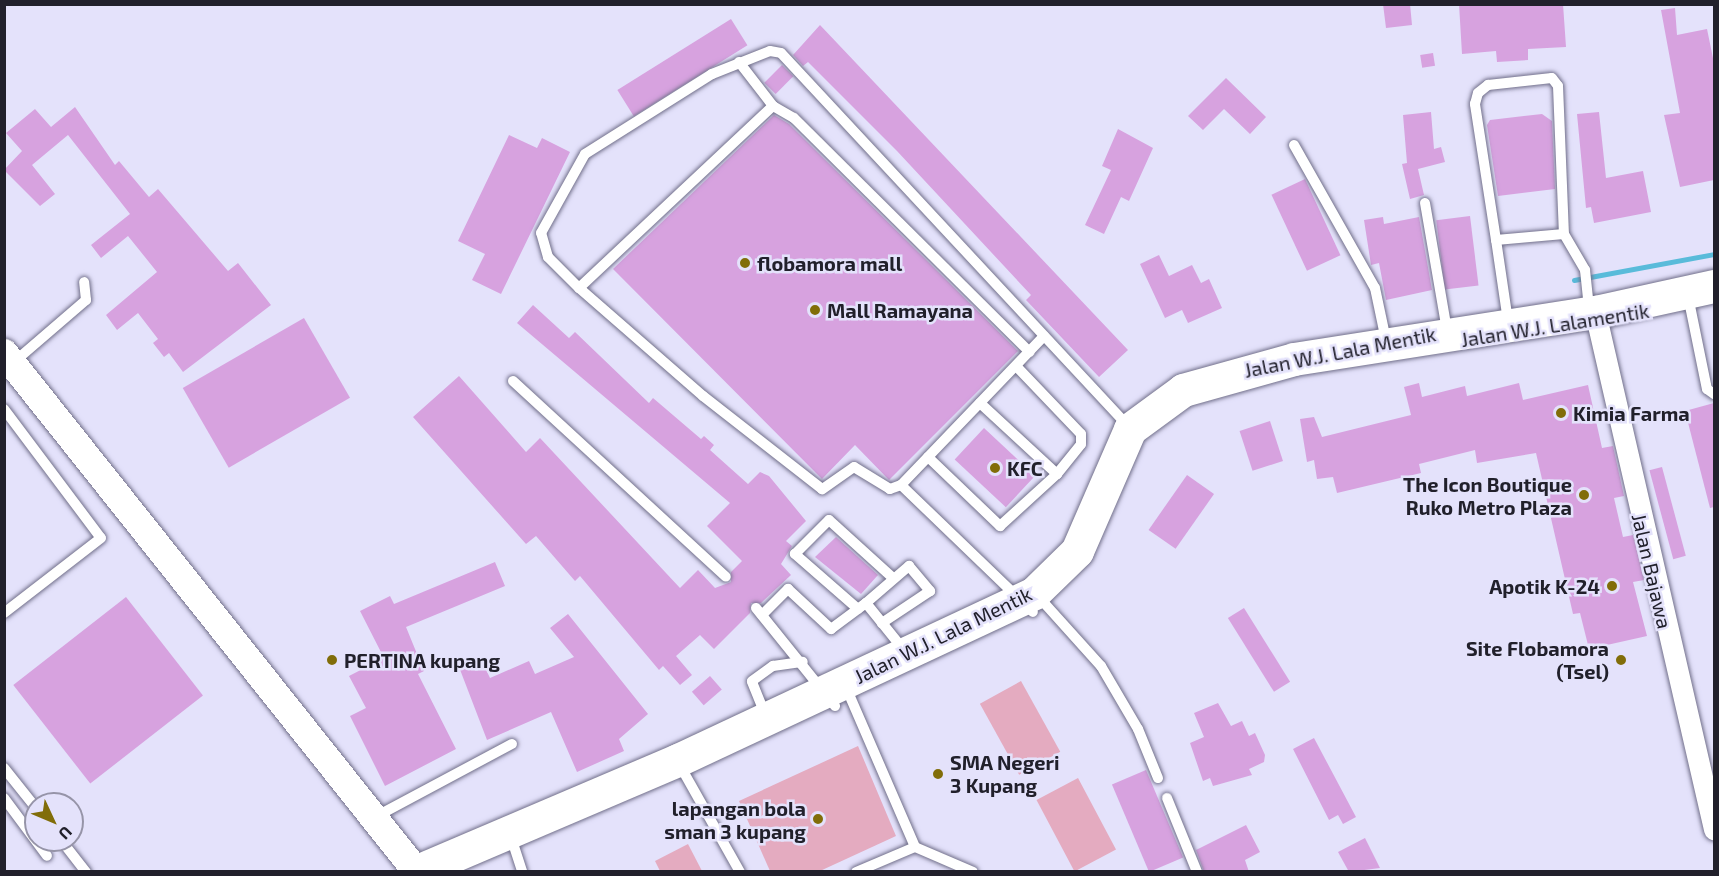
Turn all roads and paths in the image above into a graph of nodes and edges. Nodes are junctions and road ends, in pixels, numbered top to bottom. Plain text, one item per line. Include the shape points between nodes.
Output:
1 (739, 62) junction
2 (773, 106) junction
3 (1294, 145) dead end
4 (1425, 203) dead end
5 (1564, 234) junction
6 (1496, 240) junction
7 (84, 282) dead end
8 (579, 288) junction
9 (1701, 294) edge
10 (1592, 312) junction
11 (1510, 327) junction
12 (1044, 336) junction
13 (1448, 337) junction
14 (1387, 347) junction
15 (1029, 352) junction
16 (7, 362) edge
17 (1016, 366) junction
18 (513, 381) dead end
19 (1714, 394) edge
20 (980, 403) junction
21 (4, 409) edge
22 (1136, 434) junction
23 (928, 457) junction
24 (1057, 474) junction
25 (901, 485) junction
26 (726, 577) dead end
27 (893, 578) junction
28 (1034, 602) junction
29 (862, 606) junction
30 (4, 613) edge
31 (882, 623) junction
32 (907, 653) junction
33 (803, 662) junction
34 (839, 694) junction
35 (767, 717) junction
36 (512, 744) dead end
37 (4, 768) edge
38 (681, 769) junction
39 (1158, 778) dead end
40 (18, 786) junction
41 (24, 793) edge
42 (4, 797) edge
43 (1167, 798) dead end
44 (377, 816) junction
45 (1714, 829) edge
46 (915, 847) junction
47 (515, 850) edge
48 (70, 852) edge
49 (47, 856) dead end
50 (416, 871) edge
51 (86, 872) edge
52 (458, 872) edge
53 (740, 872) edge
54 (856, 872) edge
55 (973, 872) edge
56 (1197, 872) edge

1 - 2 lane
1 - 8 lane via 585,154 542,233 541,244
1 - 12 lane via 770,51 789,60
2 - 8 lane
2 - 15 lane via 794,118
3 - 14 lane via 1375,288
4 - 13 lane
5 - 6 lane
5 - 6 lane via 1558,87 1552,78 1488,85 1478,93 1475,104
5 - 10 lane via 1585,270
6 - 11 lane
7 - 16 lane via 86,300
8 - 25 lane via 808,483 822,489 854,467 890,489
9 - 10 main road, Jalan W.J. Lalamentik
9 - 19 lane via 1707,389
10 - 11 main road, Jalan W.J. Lalamentik
10 - 45 street, Jalan Bajawa
11 - 13 main road, Jalan W.J. Lalamentik
12 - 15 lane
12 - 22 lane
13 - 14 main road, Jalan W.J. Lalamentik
14 - 22 main road, Jalan W.J. Lalamentik via 1207,393 1169,410
15 - 17 lane
16 - 44 street
17 - 20 lane
17 - 24 lane via 1081,434 1082,444
18 - 26 lane
20 - 23 lane
20 - 24 lane
21 - 30 lane via 101,538
22 - 28 main road, Jalan W.J. Lala Mentik via 1077,551
23 - 24 lane via 1000,526
23 - 25 lane
25 - 28 lane
27 - 29 lane
27 - 29 lane via 829,520 795,554
27 - 31 lane via 909,566 930,591
28 - 32 main road, Jalan W.J. Lala Mentik
28 - 34 main road
28 - 39 lane via 1101,666 1138,729
29 - 31 lane
29 - 33 lane via 831,629 788,590 759,611
31 - 32 lane
32 - 34 main road, Jalan W.J. Lala Mentik
33 - 34 lane
33 - 35 lane via 773,666 752,681
34 - 35 main road, Jalan W.J. Lala Mentik
34 - 38 main road
34 - 46 lane
35 - 38 main road, Jalan W.J. Lala Mentik
36 - 44 lane
37 - 40 lane
38 - 47 main road, Jalan W.J. Lala Mentik
38 - 53 lane
40 - 41 lane
40 - 42 lane
42 - 49 lane
43 - 56 lane
44 - 50 street
46 - 54 lane
46 - 55 lane
47 - 50 main road, Jalan W.J. Lala Mentik
47 - 52 main road
48 - 51 lane

